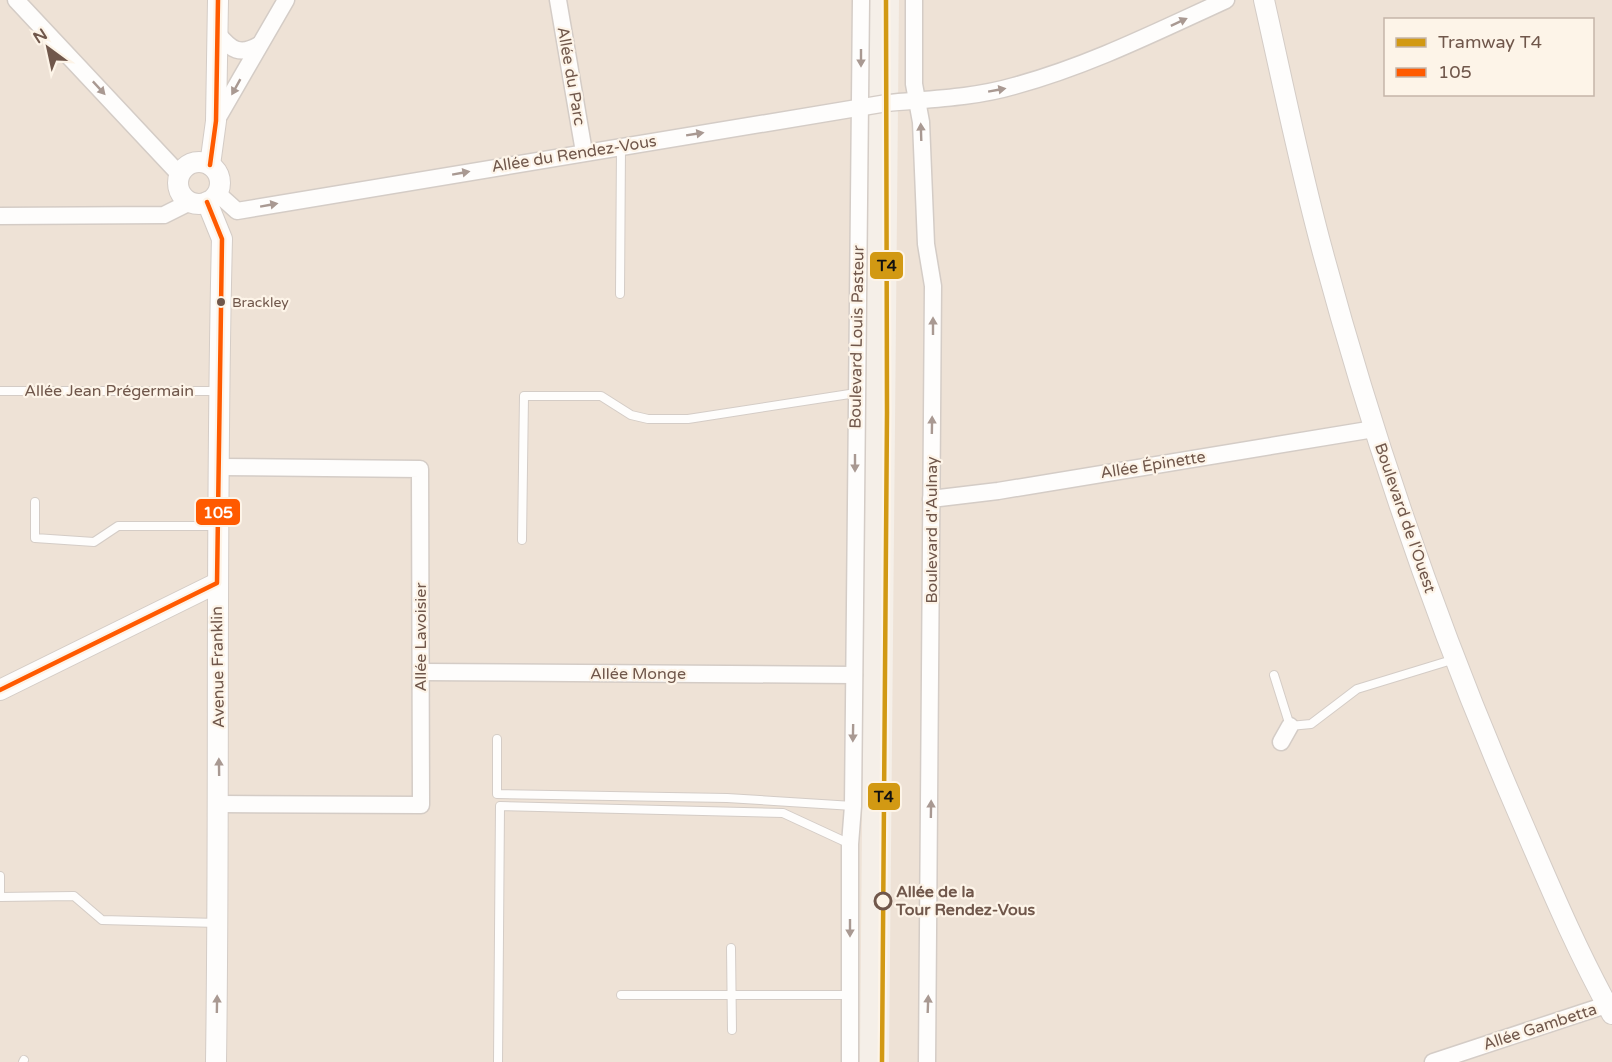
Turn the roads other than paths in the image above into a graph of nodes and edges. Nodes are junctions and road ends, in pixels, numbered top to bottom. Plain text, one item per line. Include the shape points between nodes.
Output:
1 (16, 0) edge
2 (218, 0) edge
3 (286, 0) edge
4 (558, 0) edge
5 (861, 0) edge
6 (914, 0) edge
7 (1226, 0) edge
8 (1264, 0) edge
9 (218, 34) junction
10 (259, 45) junction
11 (915, 101) junction
12 (861, 108) junction
13 (216, 121) junction
14 (621, 146) junction
15 (584, 152) junction
16 (195, 167) junction
17 (205, 199) junction
18 (237, 210) junction
19 (0, 216) edge
20 (222, 239) junction
21 (621, 294) dead end
22 (0, 391) edge
23 (218, 391) junction
24 (856, 393) junction
25 (1374, 429) junction
26 (219, 467) junction
27 (932, 499) junction
28 (35, 502) dead end
29 (218, 526) junction
30 (522, 540) dead end
31 (217, 583) junction
32 (1455, 659) junction
33 (422, 672) junction
34 (854, 675) junction
35 (1274, 675) dead end
36 (0, 690) edge
37 (1290, 726) junction
38 (497, 740) dead end
39 (1281, 742) dead end
40 (220, 804) junction
41 (853, 806) junction
42 (850, 844) junction
43 (0, 876) edge
44 (218, 923) junction
45 (731, 948) dead end
46 (621, 995) dead end
47 (731, 995) junction
48 (850, 995) junction
49 (1610, 1007) edge
50 (732, 1030) dead end
51 (216, 1062) edge
52 (498, 1062) edge
53 (849, 1062) edge
54 (927, 1062) edge
55 (1433, 1062) edge

1 -> 16 street
2 - 9 street
3 - 10 street
4 - 15 street, Allée du Parc
5 -> 12 street, Boulevard Louis Pasteur
6 - 11 street, Boulevard d'Aulnay
11 -> 7 street, Allée du Rendez-Vous via 1012,87 1107,55
8 - 25 street, Boulevard de l'Ouest via 1320,242
9 - 10 street via 229,48 239,52
9 - 13 street
10 -> 13 street
11 - 12 street, Allée du Rendez-Vous
27 -> 11 street, Boulevard d'Aulnay via 933,286
14 -> 12 street, Allée du Rendez-Vous
12 - 24 street, Boulevard Louis Pasteur
13 - 16 street
14 - 15 street, Allée du Rendez-Vous
14 - 21 lane
18 -> 15 street, Allée du Rendez-Vous
16 - 17 street via 219,174
16 - 17 street via 180,193
17 - 18 street
17 - 19 street via 164,215
17 - 20 street, Avenue Franklin
18 - 20 street via 229,218
20 - 23 street, Avenue Franklin
22 - 23 lane, Allée Jean Prégermain
23 - 26 street, Avenue Franklin
24 - 30 lane via 688,419 648,420 601,396 524,396
24 -> 34 street, Boulevard Louis Pasteur
25 - 27 street, Allée Épinette
25 - 32 street, Boulevard de l'Ouest
26 - 29 street, Avenue Franklin
26 - 33 street, Allée Lavoisier via 420,469
54 -> 27 street, Boulevard d'Aulnay
28 - 29 lane via 34,538 94,542 118,526
29 - 31 street, Avenue Franklin
31 - 36 street
40 -> 31 street, Avenue Franklin
32 - 37 lane via 1358,689 1311,724
32 - 49 street, Boulevard de l'Ouest via 1549,884
33 - 34 street, Allée Monge
33 - 40 street, Allée Lavoisier via 421,805
34 -> 41 street
35 - 37 lane
37 - 39 street
38 - 41 lane via 497,794 727,798
40 - 44 street, Avenue Franklin
41 - 42 street
42 -> 48 street
42 - 52 lane via 783,813 500,806
43 - 44 lane via 0,897 74,896 102,920
51 -> 44 street, Avenue Franklin
45 - 47 lane
46 - 47 lane
47 - 48 lane
47 - 50 lane
48 - 53 street
49 - 55 street, Allée Gambetta

